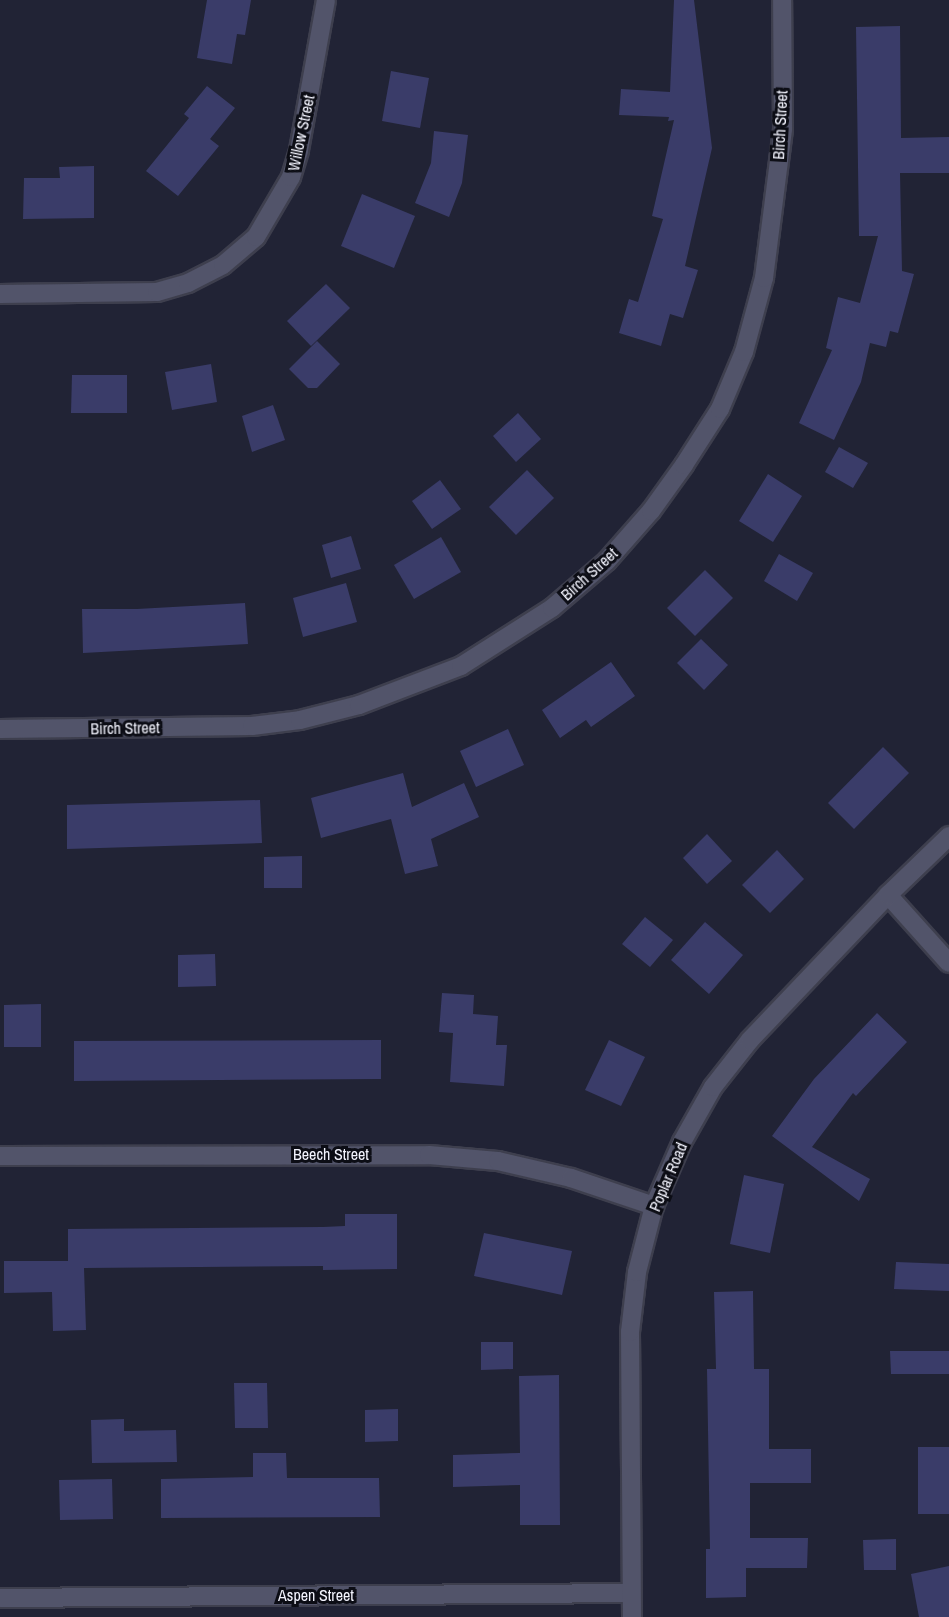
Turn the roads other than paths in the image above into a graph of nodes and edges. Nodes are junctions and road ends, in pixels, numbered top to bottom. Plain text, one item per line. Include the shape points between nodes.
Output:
1 (326, 0) edge
2 (782, 0) edge
3 (0, 294) edge
4 (0, 729) edge
5 (949, 836) edge
6 (888, 895) junction
7 (949, 963) edge
8 (0, 1156) edge
9 (654, 1206) junction
10 (631, 1593) junction
11 (0, 1598) edge
12 (632, 1617) edge

1 - 3 street, Willow Street via 299,150 291,177 256,237 223,265 188,283 157,292
2 - 4 street, Birch Street via 783,129 764,278 744,352 720,409 684,465 651,511 607,561 552,608 460,666 359,705 300,720 252,726
5 - 6 street, Poplar Road
6 - 7 street
6 - 9 street, Poplar Road via 750,1040 712,1087
8 - 9 street, Beech Street via 429,1155 498,1161 571,1178
9 - 10 street, Poplar Road via 637,1272 630,1332
10 - 11 street, Aspen Street
10 - 12 street, Poplar Road

